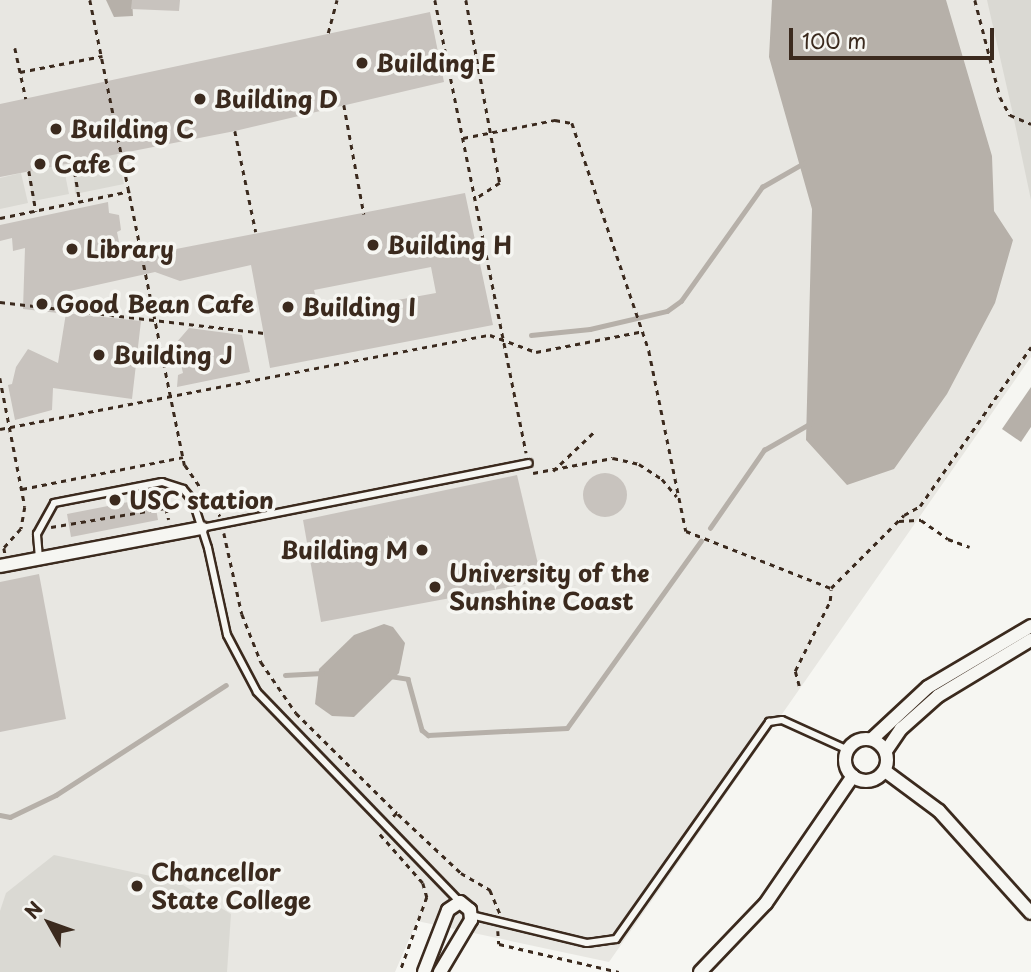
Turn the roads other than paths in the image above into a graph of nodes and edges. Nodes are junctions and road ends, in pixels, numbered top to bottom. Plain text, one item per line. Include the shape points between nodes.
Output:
1 (529, 463) road end
2 (201, 528) junction
3 (40, 559) junction
4 (4, 566) edge
5 (1031, 626) edge
6 (1031, 640) edge
7 (872, 739) junction
8 (848, 750) junction
9 (886, 751) junction
10 (885, 771) junction
11 (853, 776) junction
12 (460, 902) junction
13 (1031, 913) edge
14 (471, 915) junction
15 (424, 972) edge
16 (440, 972) edge
17 (699, 972) edge

1 - 2 lane
2 - 3 street
2 - 3 lane via 189,495 176,484 162,482 61,500 47,510 40,524 36,540
2 - 12 lane via 227,635 257,692
3 - 4 street
5 - 7 street via 928,687
6 - 9 street via 938,696 901,729
7 - 8 street via 858,740
7 - 9 street
8 - 11 street via 846,764
8 - 14 lane via 782,720 769,722 616,939 587,943
9 - 10 street
10 - 11 street via 870,781
10 - 13 street via 939,811
11 - 17 street via 766,903
12 - 14 street
12 - 15 street via 448,910
14 - 16 street via 463,939

